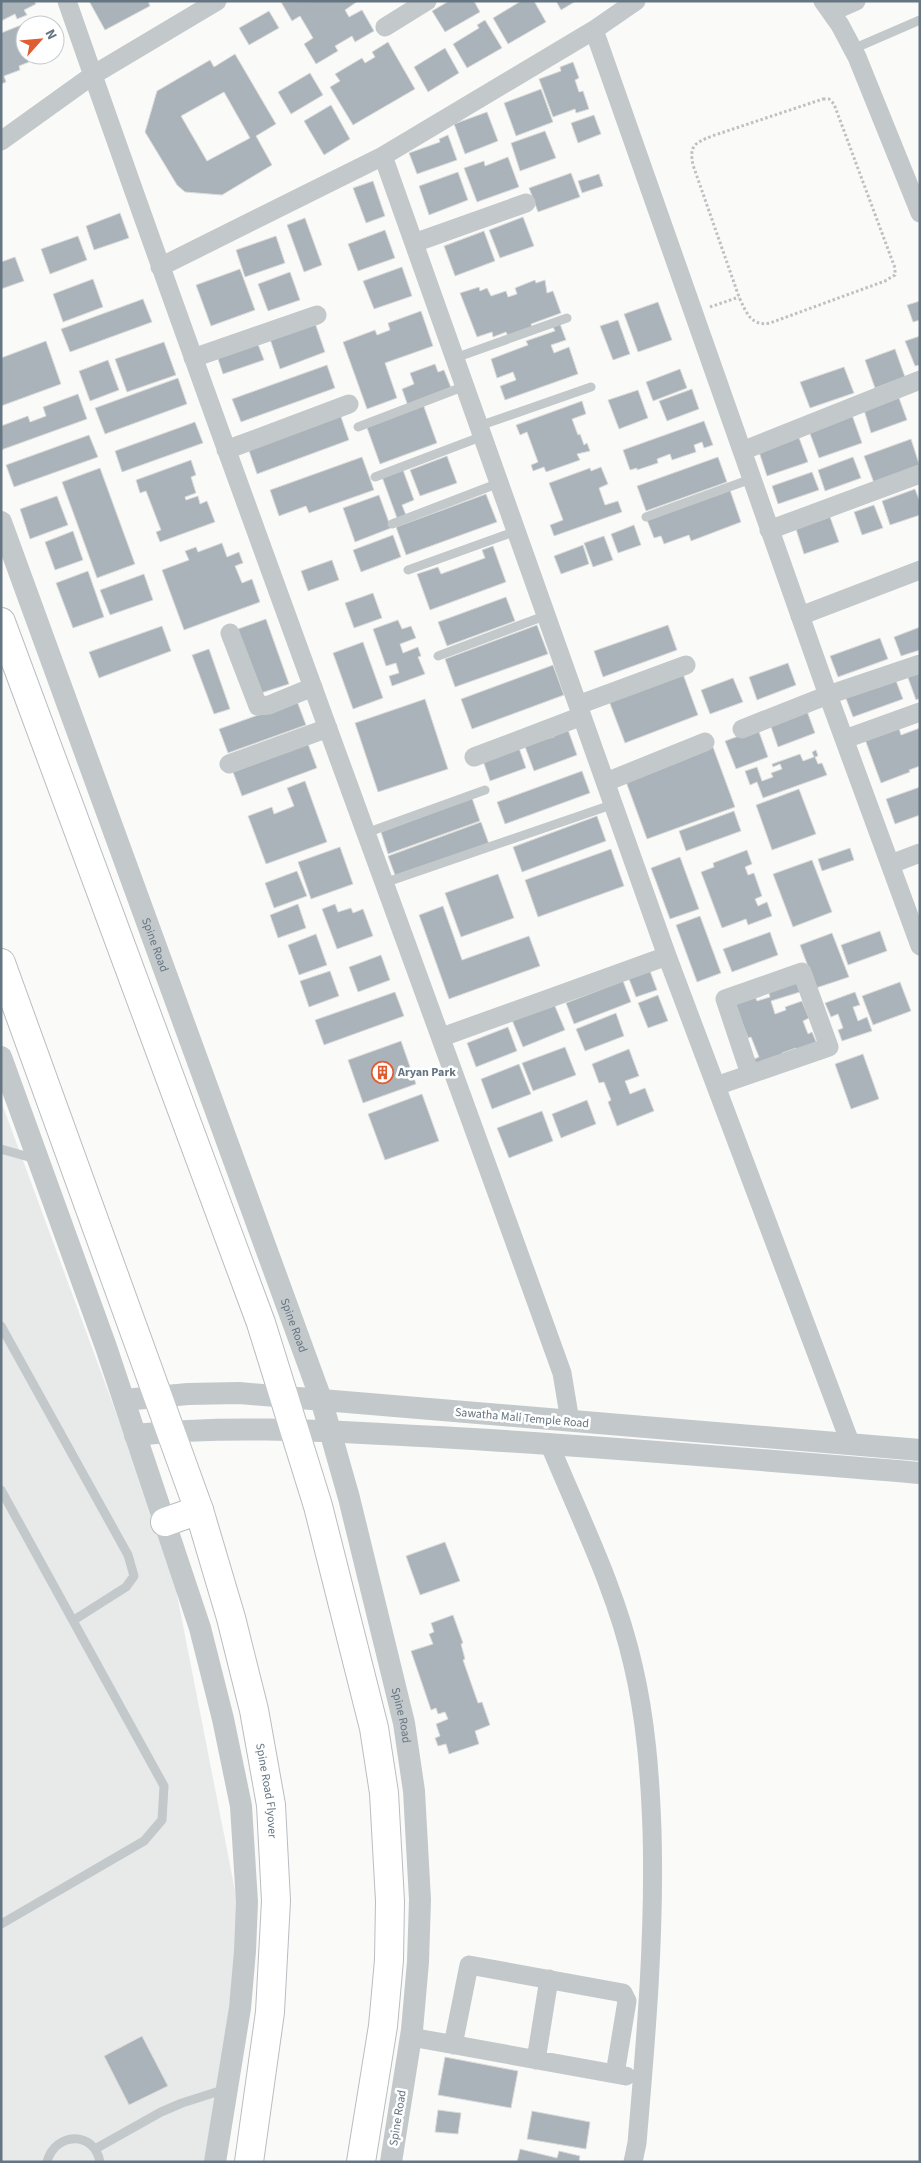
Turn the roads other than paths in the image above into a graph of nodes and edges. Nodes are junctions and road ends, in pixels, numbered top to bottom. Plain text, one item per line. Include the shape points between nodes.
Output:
1 (67, 1) edge
2 (217, 1) edge
3 (427, 1) edge
4 (636, 1) edge
5 (856, 1) edge
6 (827, 7) edge
7 (920, 20) edge
8 (385, 27) dead end
9 (594, 30) junction
10 (853, 49) junction
11 (93, 75) junction
12 (1, 141) edge
13 (383, 156) junction
14 (526, 203) dead end
15 (920, 214) edge
16 (414, 243) junction
17 (160, 267) junction
18 (317, 315) dead end
19 (567, 318) dead end
20 (193, 358) junction
21 (455, 358) junction
22 (920, 380) edge
23 (465, 386) junction
24 (591, 387) dead end
25 (349, 404) dead end
26 (358, 426) dead end
27 (481, 431) junction
28 (226, 450) junction
29 (742, 451) junction
30 (920, 474) edge
31 (375, 477) dead end
32 (752, 479) junction
33 (499, 483) junction
34 (646, 517) dead end
35 (1, 522) edge
36 (392, 524) dead end
37 (769, 530) junction
38 (516, 531) junction
39 (408, 570) dead end
40 (920, 570) edge
41 (547, 615) junction
42 (800, 616) junction
43 (1, 622) edge
44 (230, 633) dead end
45 (438, 656) dead end
46 (920, 664) edge
47 (686, 665) dead end
48 (313, 687) junction
49 (828, 695) junction
50 (580, 710) junction
51 (920, 712) edge
52 (328, 728) junction
53 (742, 729) dead end
54 (844, 739) junction
55 (705, 742) dead end
56 (474, 757) dead end
57 (229, 764) dead end
58 (606, 782) junction
59 (485, 790) dead end
60 (614, 804) junction
61 (366, 833) junction
62 (920, 853) edge
63 (891, 864) junction
64 (384, 884) junction
65 (920, 946) edge
66 (667, 956) junction
67 (1, 963) edge
68 (442, 1036) junction
69 (1, 1057) edge
70 (750, 1074) junction
71 (716, 1086) junction
72 (1, 1149) edge
73 (38, 1160) junction
74 (1, 1326) edge
75 (159, 1396) junction
76 (284, 1396) junction
77 (321, 1399) junction
78 (124, 1400) junction
79 (570, 1421) junction
80 (172, 1431) junction
81 (294, 1431) junction
82 (331, 1431) junction
83 (135, 1435) junction
84 (549, 1444) junction
85 (851, 1445) junction
86 (920, 1450) edge
87 (920, 1472) edge
88 (1, 1490) edge
89 (199, 1510) junction
90 (165, 1522) junction
91 (74, 1620) junction
92 (1, 1924) edge
93 (549, 1979) junction
94 (411, 2037) junction
95 (453, 2045) junction
96 (536, 2060) junction
97 (615, 2074) junction
98 (643, 2079) junction
99 (227, 2088) junction
100 (94, 2149) junction
101 (46, 2162) edge
102 (100, 2162) edge
103 (215, 2162) edge
104 (249, 2162) edge
105 (361, 2162) edge
106 (391, 2162) edge
107 (633, 2162) edge

1 - 11 street
2 - 11 street
3 - 8 street
4 - 9 street
5 - 6 street
6 - 10 street
7 - 10 lane
9 - 13 street
9 - 29 street
10 - 15 street
11 - 12 street
11 - 17 street
13 - 16 street
13 - 17 street
14 - 16 street
16 - 21 street
17 - 20 street
18 - 20 street
19 - 21 lane
20 - 28 street
21 - 23 street
22 - 29 street
23 - 26 lane
23 - 27 street
24 - 27 lane
25 - 28 street
27 - 31 lane
27 - 33 street
28 - 48 street
29 - 32 street
30 - 37 street
32 - 34 lane
32 - 37 street
33 - 36 lane
33 - 38 street
35 - 77 street, Spine Road
37 - 42 street
38 - 39 lane
38 - 41 street
40 - 42 street
41 - 45 lane
41 - 50 street
42 - 49 street
43 - 76 main road via 261,1323
44 - 48 street via 258,706 269,705
46 - 49 street
47 - 50 street
48 - 52 street
49 - 53 street
49 - 54 street
50 - 56 street
50 - 58 street
51 - 54 street
52 - 57 street
52 - 61 street
54 - 63 street
55 - 58 street
58 - 60 street
59 - 61 lane
60 - 64 lane
60 - 66 street
61 - 64 street
62 - 63 street
63 - 65 street
64 - 68 street
66 - 68 street
66 - 71 street
67 - 75 main road
68 - 79 street via 562,1374
69 - 73 street
70 - 70 street via 829,1047 802,972 725,999
70 - 71 street
71 - 85 street
72 - 73 lane
73 - 78 street
74 - 91 lane via 132,1567 134,1576 126,1587
75 - 76 street, Sawatha Mali Temple Road via 239,1393
75 - 78 street, Sawatha Mali Temple Road
75 - 80 main road
76 - 77 street, Sawatha Mali Temple Road
76 - 81 main road
77 - 79 street, Sawatha Mali Temple Road
77 - 82 street, Spine Road
78 - 83 street
79 - 85 street, Sawatha Mali Temple Road
80 - 81 street, Sawatha Mali Temple Road
80 - 83 street, Sawatha Mali Temple Road
80 - 89 main road, Spine Road Flyover
81 - 82 street, Sawatha Mali Temple Road
81 - 105 main road via 318,1506 348,1622 374,1728 384,1793 390,1901 389,1960 383,2026
82 - 84 street, Sawatha Mali Temple Road
82 - 94 street, Spine Road via 404,1723 414,1790 420,1900
83 - 90 street
84 - 87 street, Sawatha Mali Temple Road
84 - 98 street via 612,1596 633,1664 646,1730 654,1891
85 - 86 street, Sawatha Mali Temple Road
88 - 91 lane
89 - 90 main road
89 - 104 main road, Spine Road Flyover via 254,1710 271,1805 276,1901 274,1953 270,2012
90 - 99 street via 200,1628 241,1806 247,1902 245,1951
91 - 92 lane via 164,1786 162,1820 144,1841
93 - 95 street via 468,1965
93 - 96 street
93 - 97 street via 626,1996
94 - 95 street
94 - 106 street, Spine Road
95 - 96 street
96 - 97 street
97 - 98 street
98 - 107 street
99 - 100 lane via 161,2112
99 - 103 street
100 - 101 lane via 80,2139 71,2138 55,2146
100 - 102 lane

